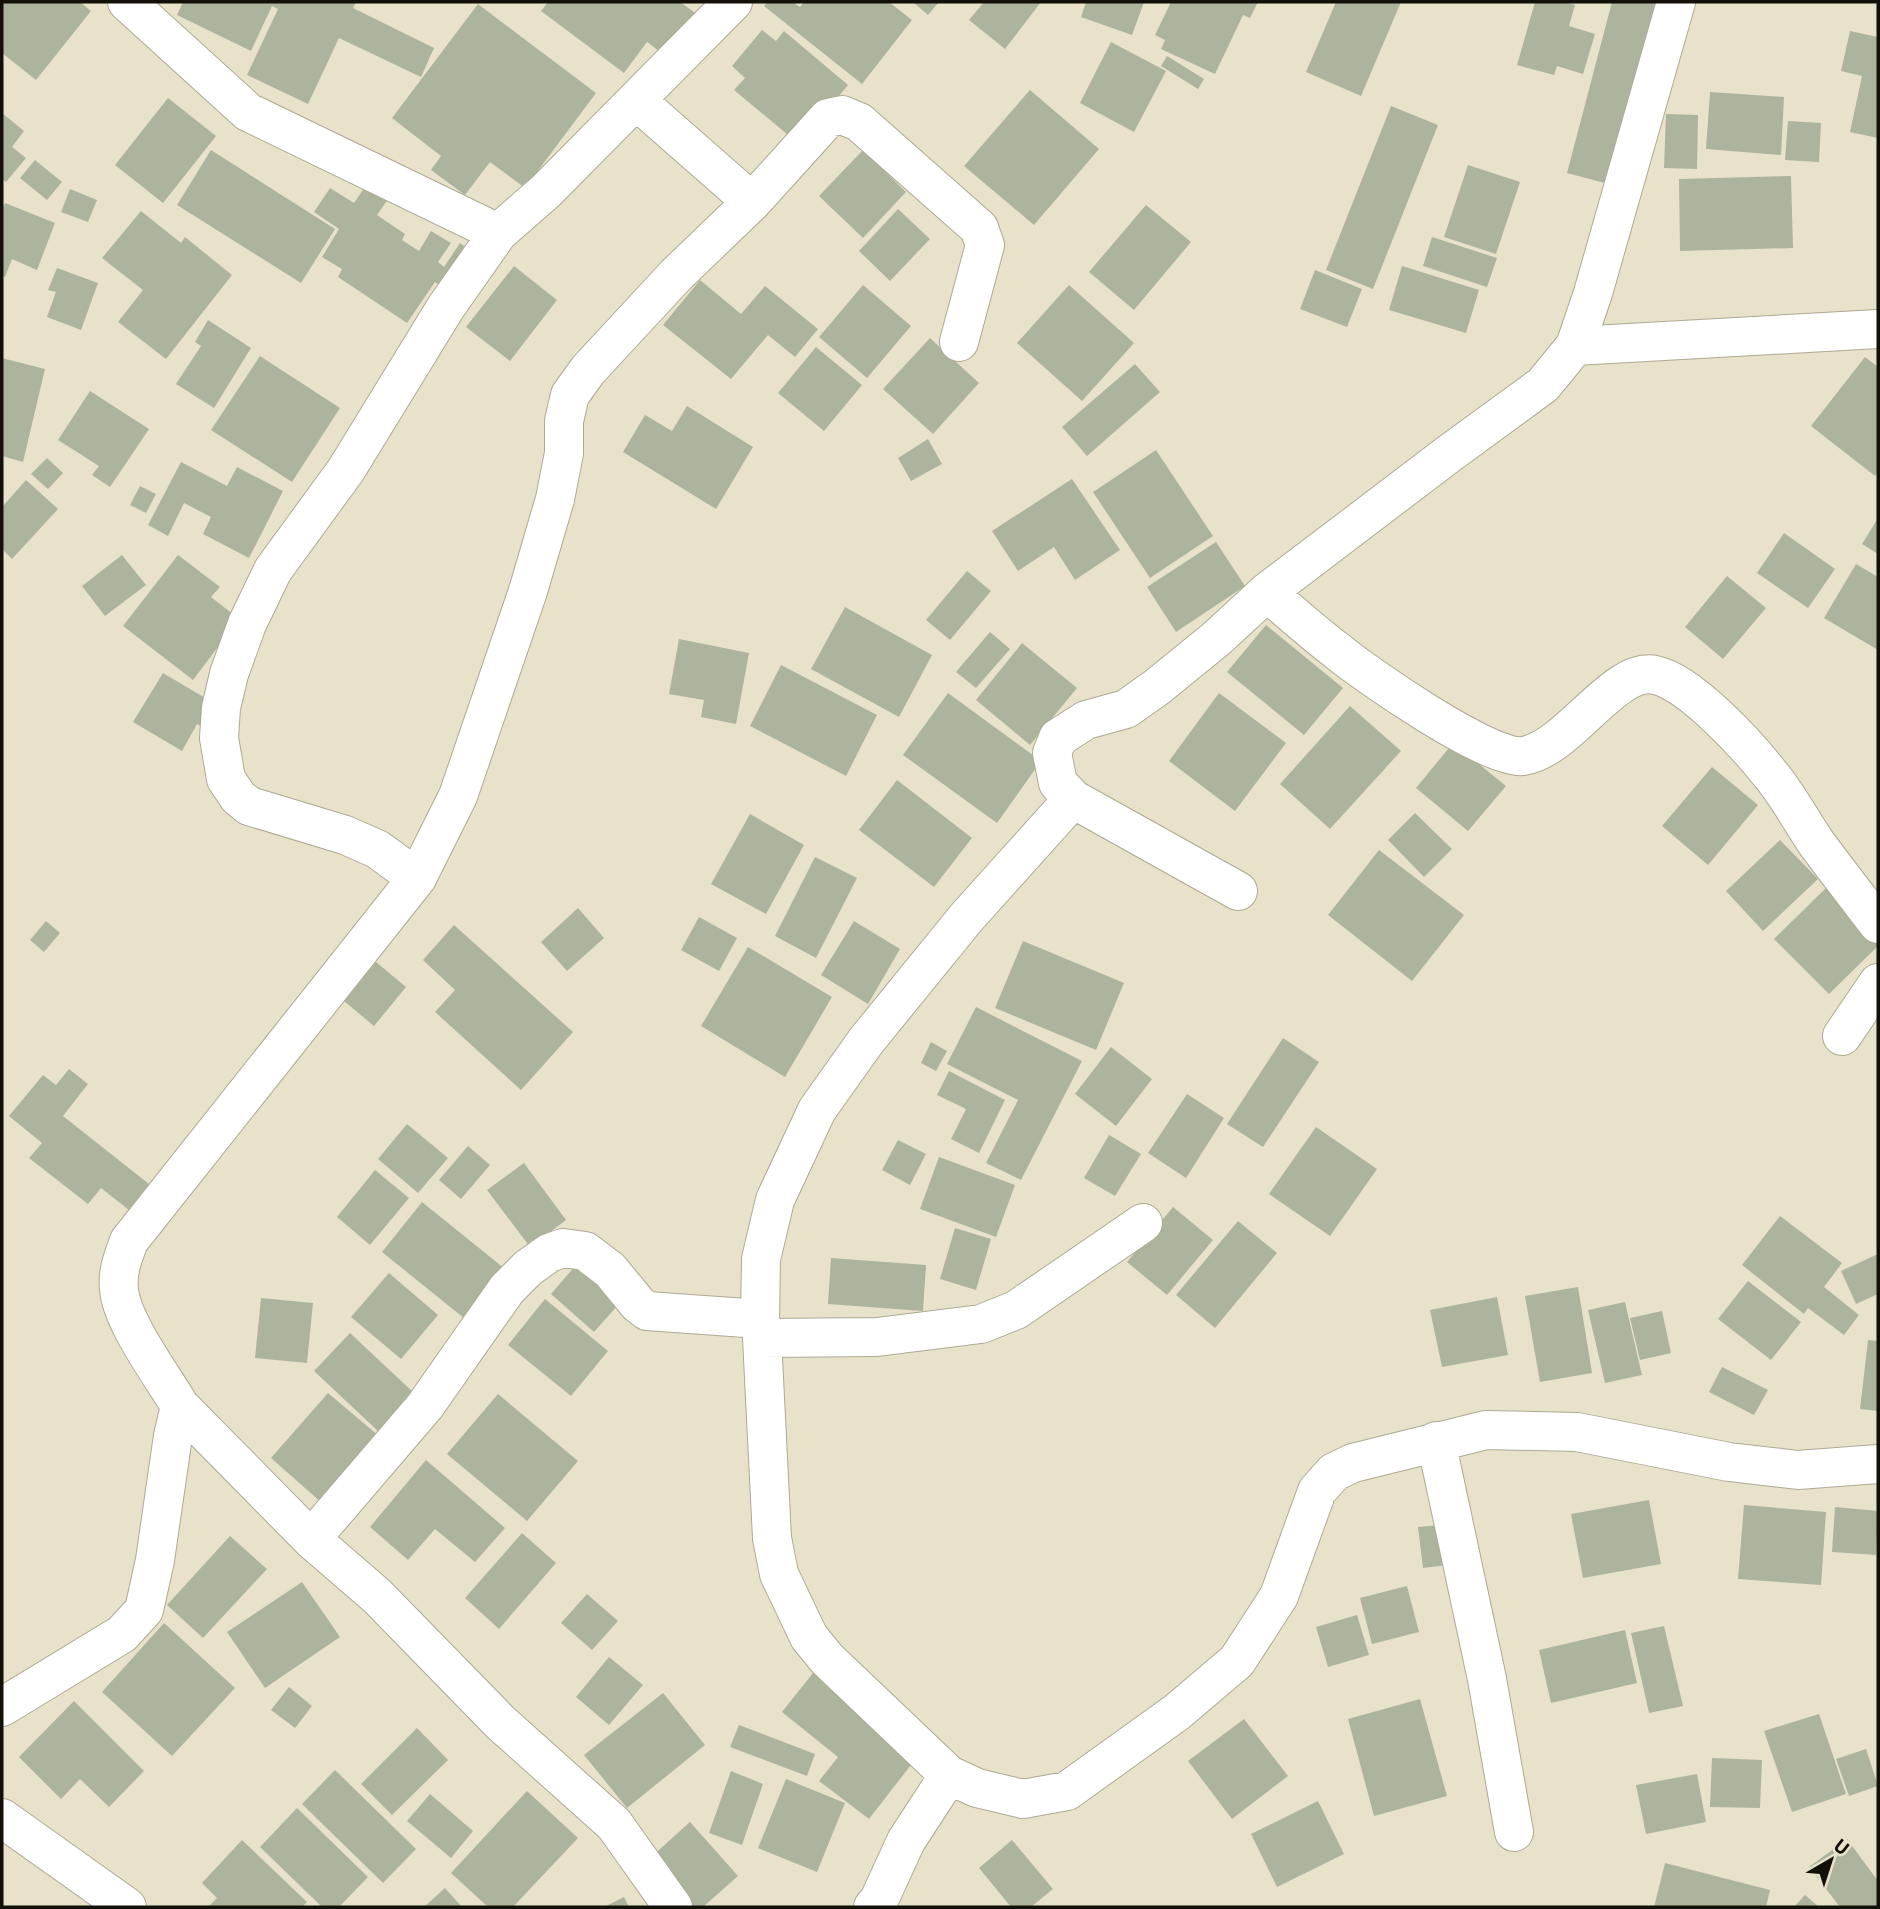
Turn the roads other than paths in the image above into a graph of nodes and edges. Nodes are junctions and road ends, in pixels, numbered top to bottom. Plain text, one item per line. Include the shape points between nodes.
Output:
1 (127, 2) edge
2 (733, 2) edge
3 (1676, 2) edge
4 (637, 101) junction
5 (752, 202) junction
6 (498, 233) junction
7 (1878, 329) edge
8 (959, 342) dead end
9 (1575, 346) junction
10 (1267, 592) junction
11 (1073, 799) junction
12 (417, 878) junction
13 (1238, 891) dead end
14 (1878, 924) edge
15 (1878, 983) edge
16 (1842, 1036) dead end
17 (1143, 1223) dead end
18 (761, 1329) junction
19 (180, 1406) junction
20 (1436, 1441) junction
21 (1878, 1464) edge
22 (311, 1539) junction
23 (2, 1707) edge
24 (949, 1775) junction
25 (2, 1818) edge
26 (1514, 1832) dead end
27 (127, 1907) edge
28 (673, 1907) edge
29 (873, 1907) edge

1 - 6 street via 248,112
2 - 4 street
3 - 9 street
4 - 5 street
4 - 6 street
5 - 8 street via 828,118 842,115 859,122 979,228 985,245
5 - 12 street via 676,275 570,395 555,499 528,591 458,796
6 - 12 street via 446,307 346,470 273,570 247,624 221,708 219,738 226,779 238,797 249,806 377,849
7 - 9 street
9 - 10 street via 1543,385
10 - 11 street via 1216,639 1126,709 1086,720 1058,737 1052,753 1058,783
10 - 14 street via 1338,652 1399,694 1457,731 1507,755 1535,753 1562,737 1633,678 1654,674 1683,688 1721,720 1771,775
11 - 13 street
11 - 18 street via 966,918 866,1041 817,1110 775,1200 761,1259
12 - 19 street via 129,1241 119,1268 118,1292 133,1329
15 - 16 street
17 - 18 street via 1016,1310 981,1324 877,1337
18 - 22 street via 647,1311 610,1270 585,1251 563,1248 549,1253 507,1289 425,1406
18 - 24 street via 772,1538 779,1574 821,1652
19 - 22 street
19 - 23 street via 144,1610 122,1634
20 - 21 street via 1486,1430 1577,1432 1729,1462 1798,1470
20 - 24 street via 1334,1472 1317,1491 1279,1596 1237,1661 1177,1713 1108,1763 1067,1791 1023,1799
20 - 26 street via 1488,1679
22 - 28 street via 377,1596 501,1723 614,1824
24 - 29 street via 906,1841
25 - 27 street

